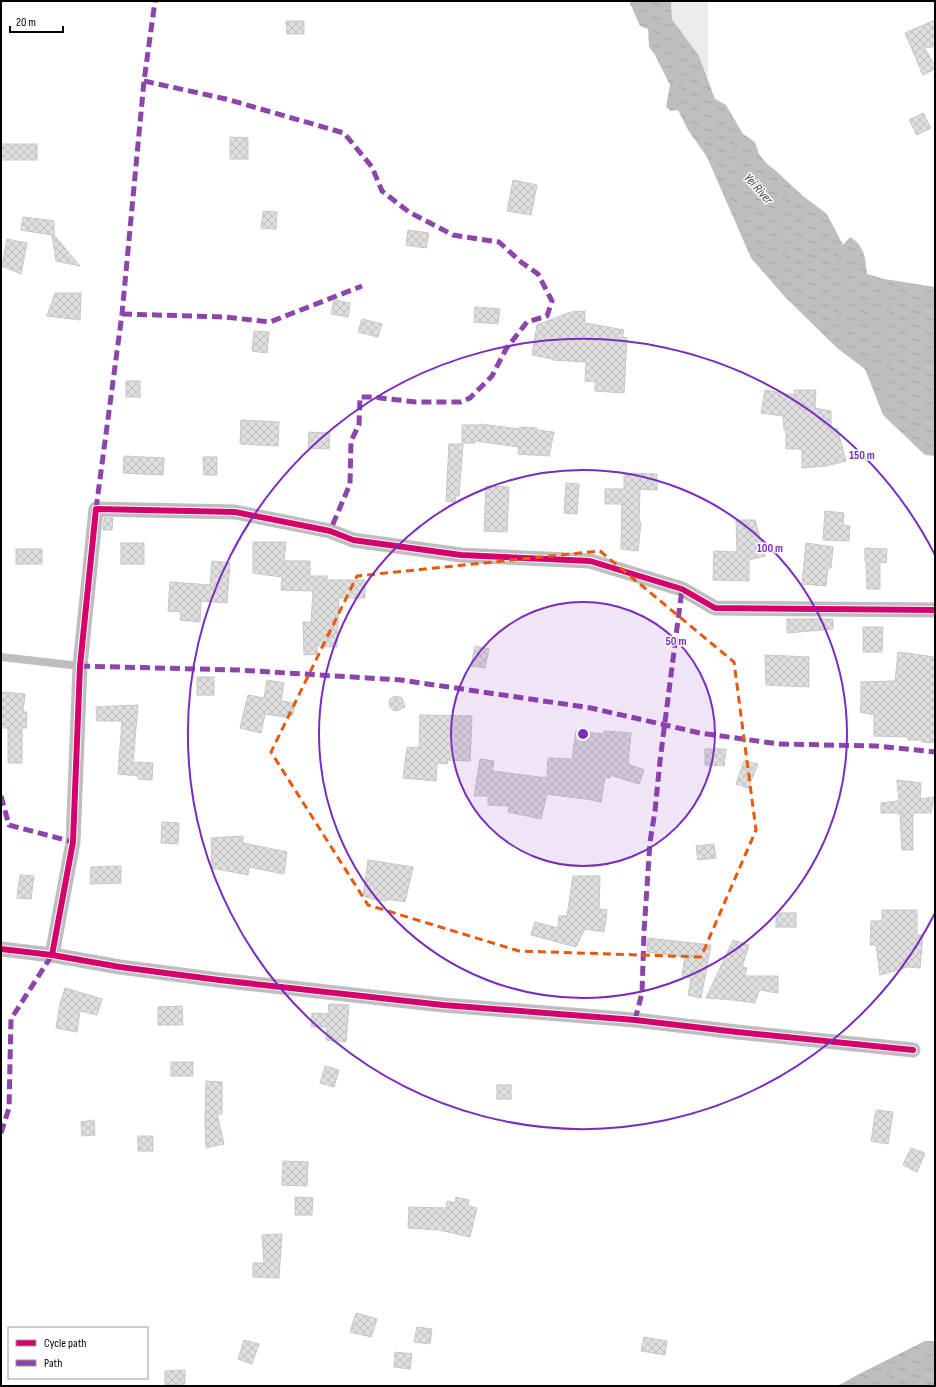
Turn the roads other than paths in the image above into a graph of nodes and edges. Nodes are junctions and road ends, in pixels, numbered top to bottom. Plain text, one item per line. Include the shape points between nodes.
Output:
1 (935, 610) edge
2 (1, 658) edge
3 (80, 666) junction
4 (1, 949) edge
5 (52, 955) junction
6 (914, 1050) dead end

1 - 3 street via 715,608 682,590 590,562 461,555 353,540 330,531 235,512 96,509
2 - 3 lane
3 - 5 street via 73,842
4 - 5 street
5 - 6 street via 219,980 443,1005 635,1020

